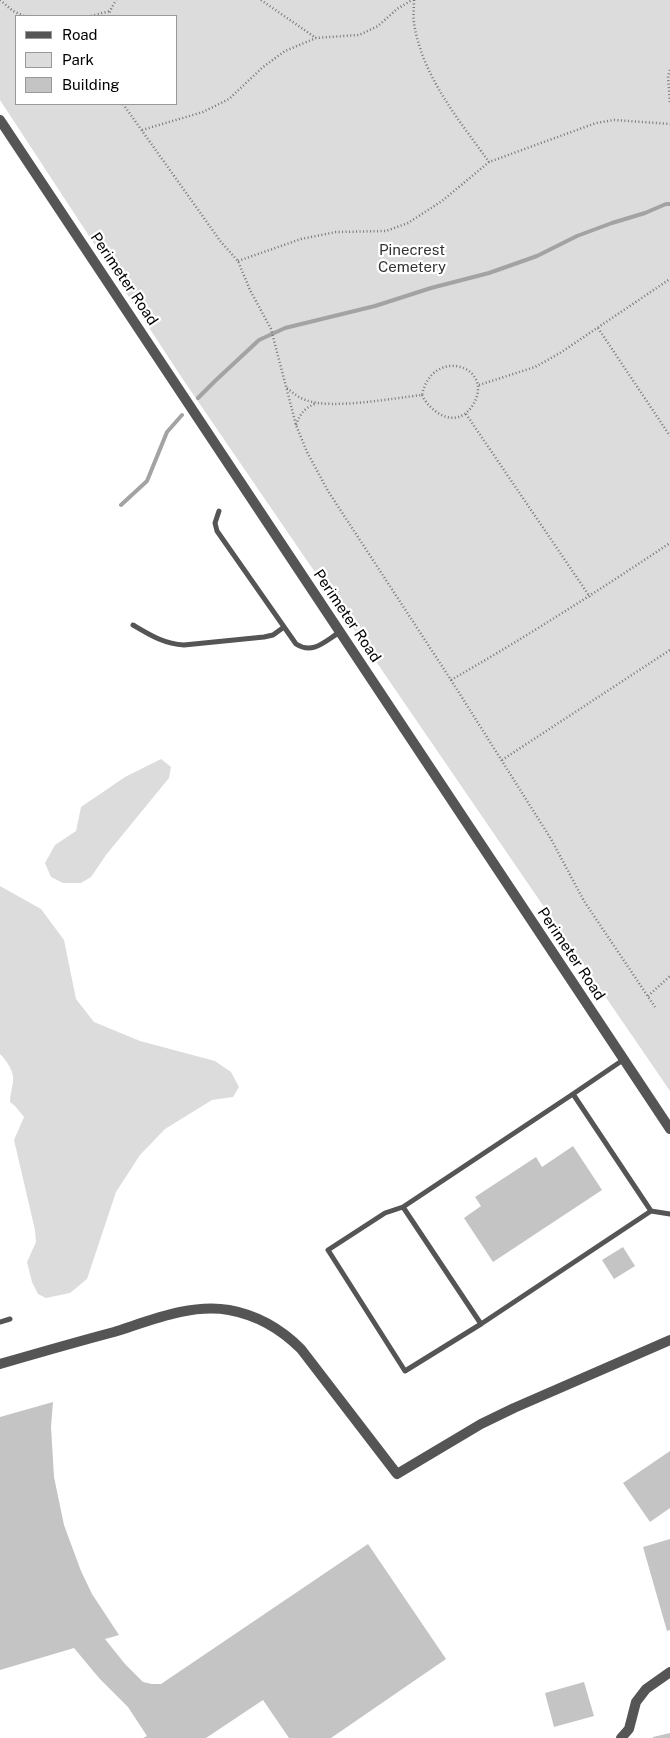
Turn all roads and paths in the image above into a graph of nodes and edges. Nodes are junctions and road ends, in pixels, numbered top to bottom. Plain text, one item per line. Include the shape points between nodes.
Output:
1 (0, 0) edge
2 (116, 0) edge
3 (260, 0) edge
4 (413, 0) edge
5 (110, 11) junction
6 (22, 15) edge
7 (95, 15) edge
8 (109, 15) edge
9 (316, 38) junction
10 (670, 70) edge
11 (670, 104) edge
12 (124, 105) edge
13 (0, 120) edge
14 (670, 124) edge
15 (142, 130) junction
16 (489, 162) junction
17 (238, 261) junction
18 (670, 279) edge
19 (598, 328) junction
20 (479, 385) junction
21 (286, 388) junction
22 (422, 395) junction
23 (318, 402) junction
24 (466, 414) junction
25 (296, 424) junction
26 (670, 436) edge
27 (219, 511) dead end
28 (670, 543) edge
29 (590, 597) junction
30 (133, 625) dead end
31 (284, 627) junction
32 (340, 632) junction
33 (670, 650) edge
34 (451, 680) junction
35 (502, 760) junction
36 (670, 977) edge
37 (648, 996) junction
38 (655, 1007) dead end
39 (623, 1060) junction
40 (572, 1094) junction
41 (670, 1129) edge
42 (403, 1207) junction
43 (651, 1211) junction
44 (670, 1214) edge
45 (10, 1319) dead end
46 (0, 1322) edge
47 (480, 1324) junction
48 (670, 1340) edge
49 (0, 1364) edge
50 (670, 1672) edge
51 (621, 1738) edge

1 - 6 path
2 - 5 path
3 - 9 path
4 - 9 path via 378,26 359,35
4 - 16 path via 414,22 426,65 445,100
5 - 7 path
5 - 8 path
9 - 15 path via 285,51 229,99 203,112
10 - 11 path
12 - 15 path
13 - 32 street, Perimeter Road
14 - 16 path via 614,120 596,123
15 - 17 path
16 - 17 path via 408,224 386,231 336,232 301,239
17 - 21 path via 271,329
18 - 19 path
19 - 20 path via 535,367
19 - 26 path
20 - 22 path via 468,370 448,366 437,369 429,377
20 - 24 path via 478,395
21 - 23 path via 308,401
21 - 25 path
22 - 23 path via 367,402
22 - 24 path via 426,404 442,416
23 - 25 path via 299,415
24 - 29 path
25 - 34 path via 328,491
27 - 31 lane via 215,523 217,531
28 - 29 path
29 - 34 path
30 - 31 lane via 156,639 184,646 264,638
31 - 32 lane via 303,649 311,649
32 - 39 street, Perimeter Road
33 - 35 path
34 - 35 path
35 - 37 path via 551,839 584,901
36 - 37 path
37 - 38 path
39 - 40 lane
39 - 41 street, Perimeter Road
40 - 42 lane
40 - 43 lane
42 - 47 lane
42 - 47 lane via 385,1213 328,1250 405,1371
43 - 44 lane
43 - 47 lane
45 - 46 lane
48 - 49 street via 481,1424 397,1474 302,1349 267,1323 228,1310 197,1310 157,1319
50 - 51 street via 646,1689 636,1702 629,1729

